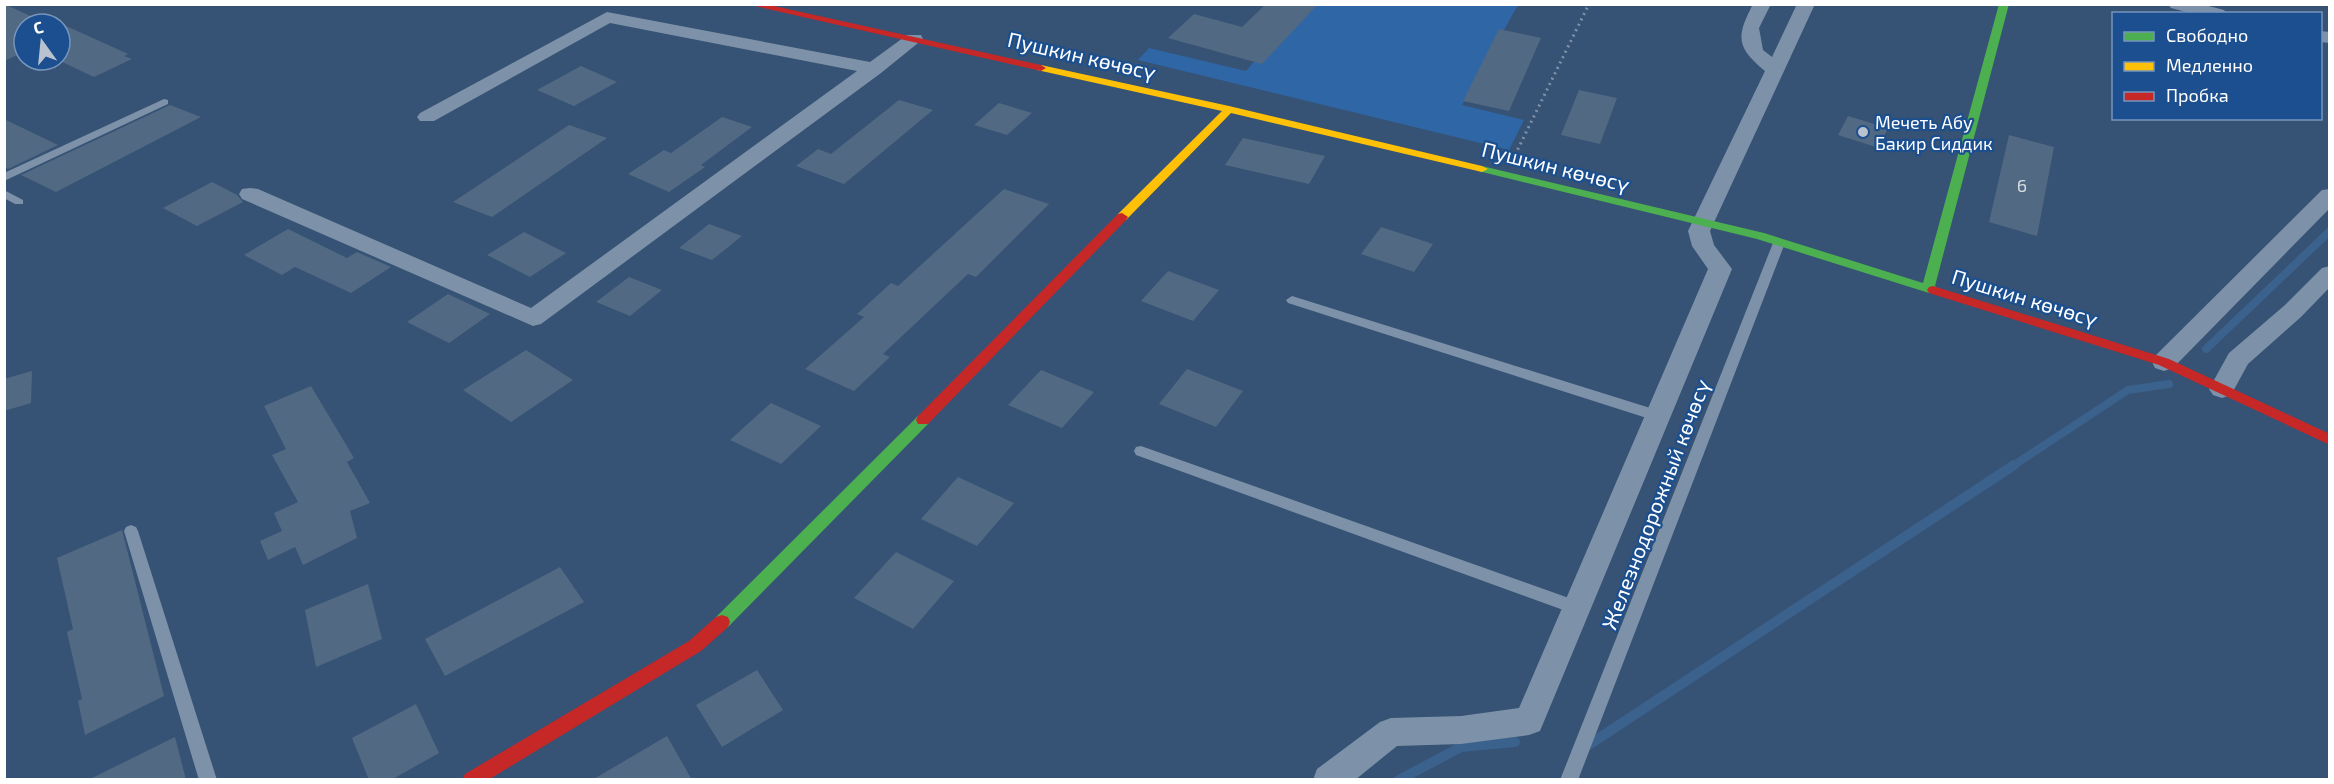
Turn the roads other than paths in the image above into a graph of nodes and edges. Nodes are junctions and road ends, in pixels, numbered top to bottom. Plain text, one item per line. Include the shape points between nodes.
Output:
1 (750, 4) edge
2 (1762, 4) edge
3 (1806, 4) edge
4 (2004, 4) edge
5 (2177, 4) edge
6 (793, 8) edge
7 (2210, 12) edge
8 (914, 39) junction
9 (874, 69) junction
10 (1776, 69) junction
11 (164, 102) dead end
12 (1229, 109) junction
13 (427, 117) dead end
14 (4, 178) edge
15 (4, 193) edge
16 (250, 194) dead end
17 (2330, 195) edge
18 (19, 202) dead end
19 (1703, 224) junction
20 (1779, 243) junction
21 (2330, 273) edge
22 (1928, 288) junction
23 (1292, 300) dead end
24 (2163, 362) junction
25 (2222, 389) junction
26 (1658, 416) junction
27 (2330, 441) edge
28 (1141, 451) dead end
29 (131, 531) dead end
30 (1576, 608) junction
31 (208, 780) edge
32 (471, 780) edge
33 (1329, 780) edge
34 (1569, 780) edge

1 - 6 main road, Пушкин көчөсү
2 - 10 street via 1750,28 1754,52
3 - 10 street
4 - 22 main road
5 - 7 street
6 - 8 main road, Пушкин көчөсү
8 - 9 street
8 - 12 main road, Пушкин көчөсү
9 - 13 street via 607,17
9 - 16 street via 533,318
10 - 19 street
11 - 14 lane
12 - 19 main road, Пушкин көчөсү
12 - 32 main road via 741,605 695,646
15 - 18 lane
17 - 24 street
19 - 20 main road, Пушкин көчөсү
19 - 26 street via 1699,231 1703,246 1720,269
20 - 22 main road, Пушкин көчөсү
20 - 34 lane, Железнодорожный көчөсү
21 - 25 street via 2238,359
22 - 24 main road, Пушкин көчөсү
23 - 26 lane
24 - 25 main road, Пушкин көчөсү
25 - 27 main road, Пушкин көчөсү
26 - 30 street
28 - 30 lane
29 - 31 lane
30 - 33 street via 1529,721 1461,730 1391,732

